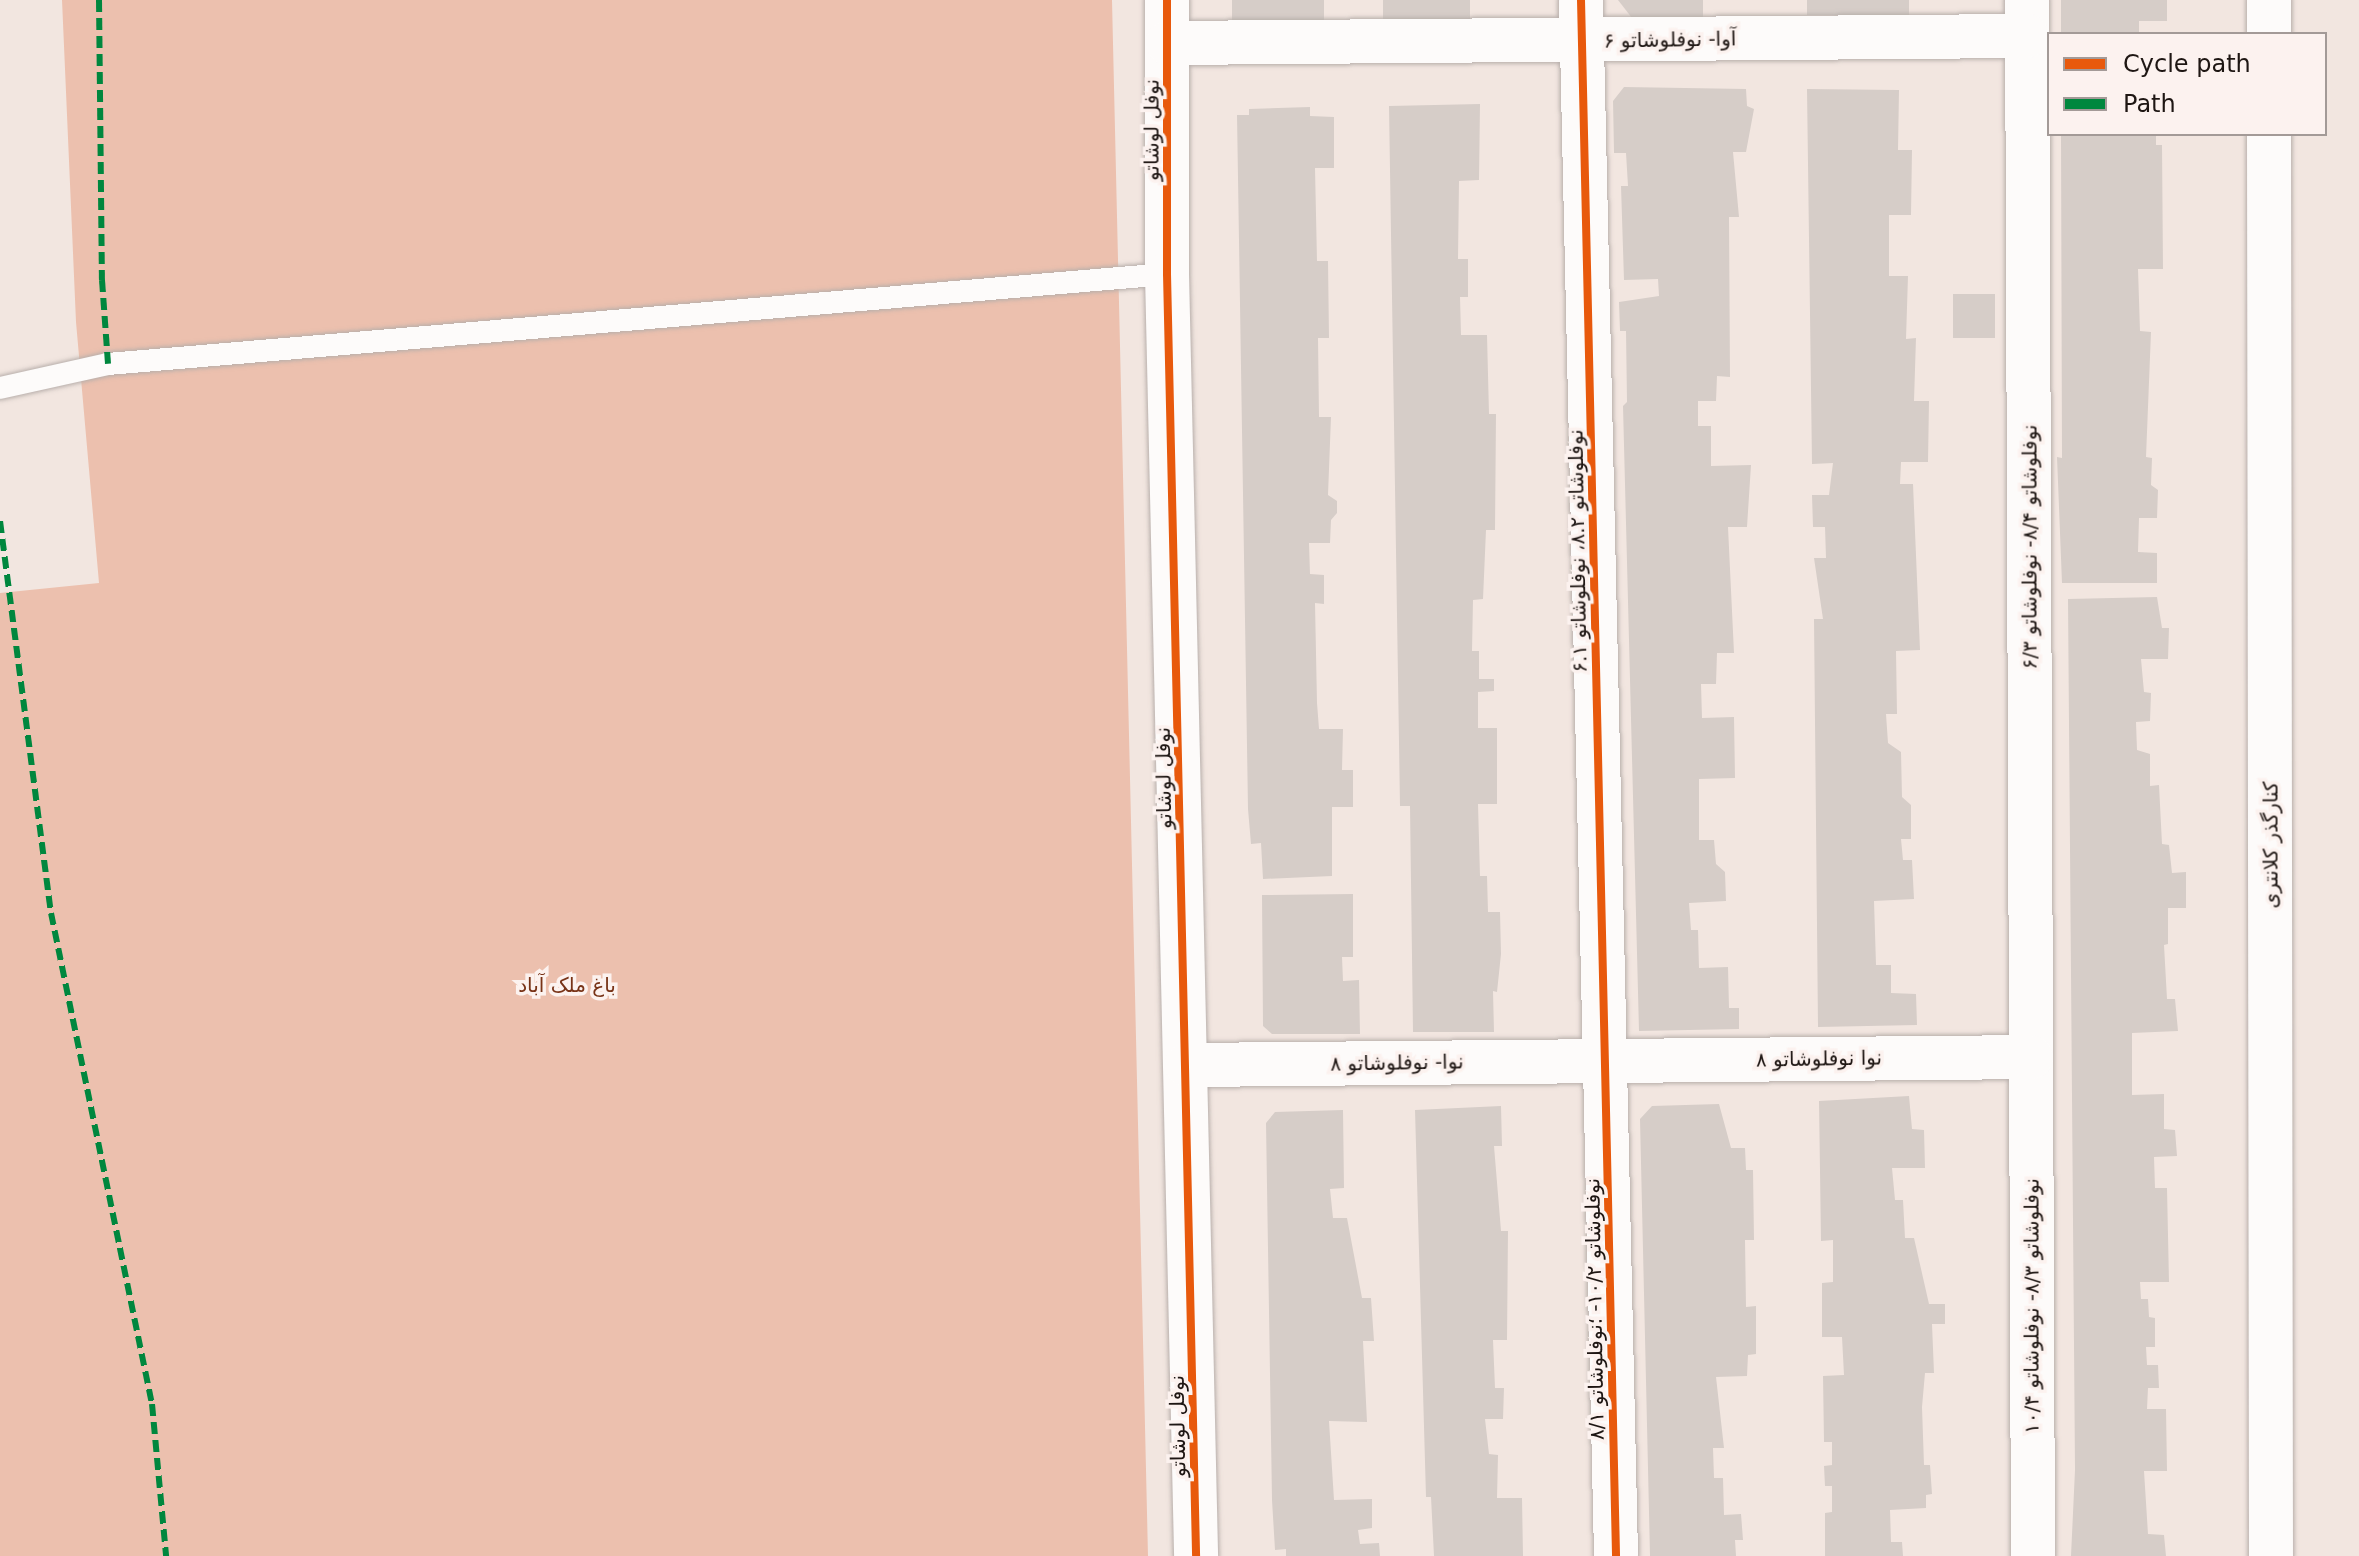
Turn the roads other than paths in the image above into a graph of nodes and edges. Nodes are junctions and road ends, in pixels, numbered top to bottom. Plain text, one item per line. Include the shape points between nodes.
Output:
1 (1167, 0) edge
2 (2269, 0) edge
3 (2027, 18) edge
4 (1581, 20) edge
5 (2269, 32) edge
6 (1168, 43) junction
7 (2269, 136) edge
8 (1167, 274) junction
9 (0, 388) edge
10 (2031, 1057) junction
11 (1606, 1061) junction
12 (1187, 1065) junction
13 (1196, 1556) edge
14 (1616, 1556) edge
15 (2033, 1556) edge
16 (2271, 1556) edge

1 - 6 street, نوفل لوشاتو
2 - 5 street
3 - 4 street, آوا- نوفلوشاتو ۶
3 - 10 street, نوفلوشاتو ۸/۴- نوفلوشاتو ۶/۳
4 - 6 street, آوا- نوفلوشاتو ۶
4 - 11 street, نوفلوشاتو ۸.۲، نوفلوشاتو ۶.۱
6 - 8 street, نوفل لوشاتو
7 - 16 street, کنارگذر کلانتری
8 - 9 lane via 108,364
8 - 12 street, نوفل لوشاتو
10 - 11 street, نوا نوفلوشاتو ۸
10 - 15 street, نوفلوشاتو ۸/۳- نوفلوشاتو ۱۰/۴
11 - 12 street, نوا- نوفلوشاتو ۸
11 - 14 street, نوفلوشاتو ۱۰/۲- ؛نوفلوشاتو ۸/۱
12 - 13 street, نوفل لوشاتو

